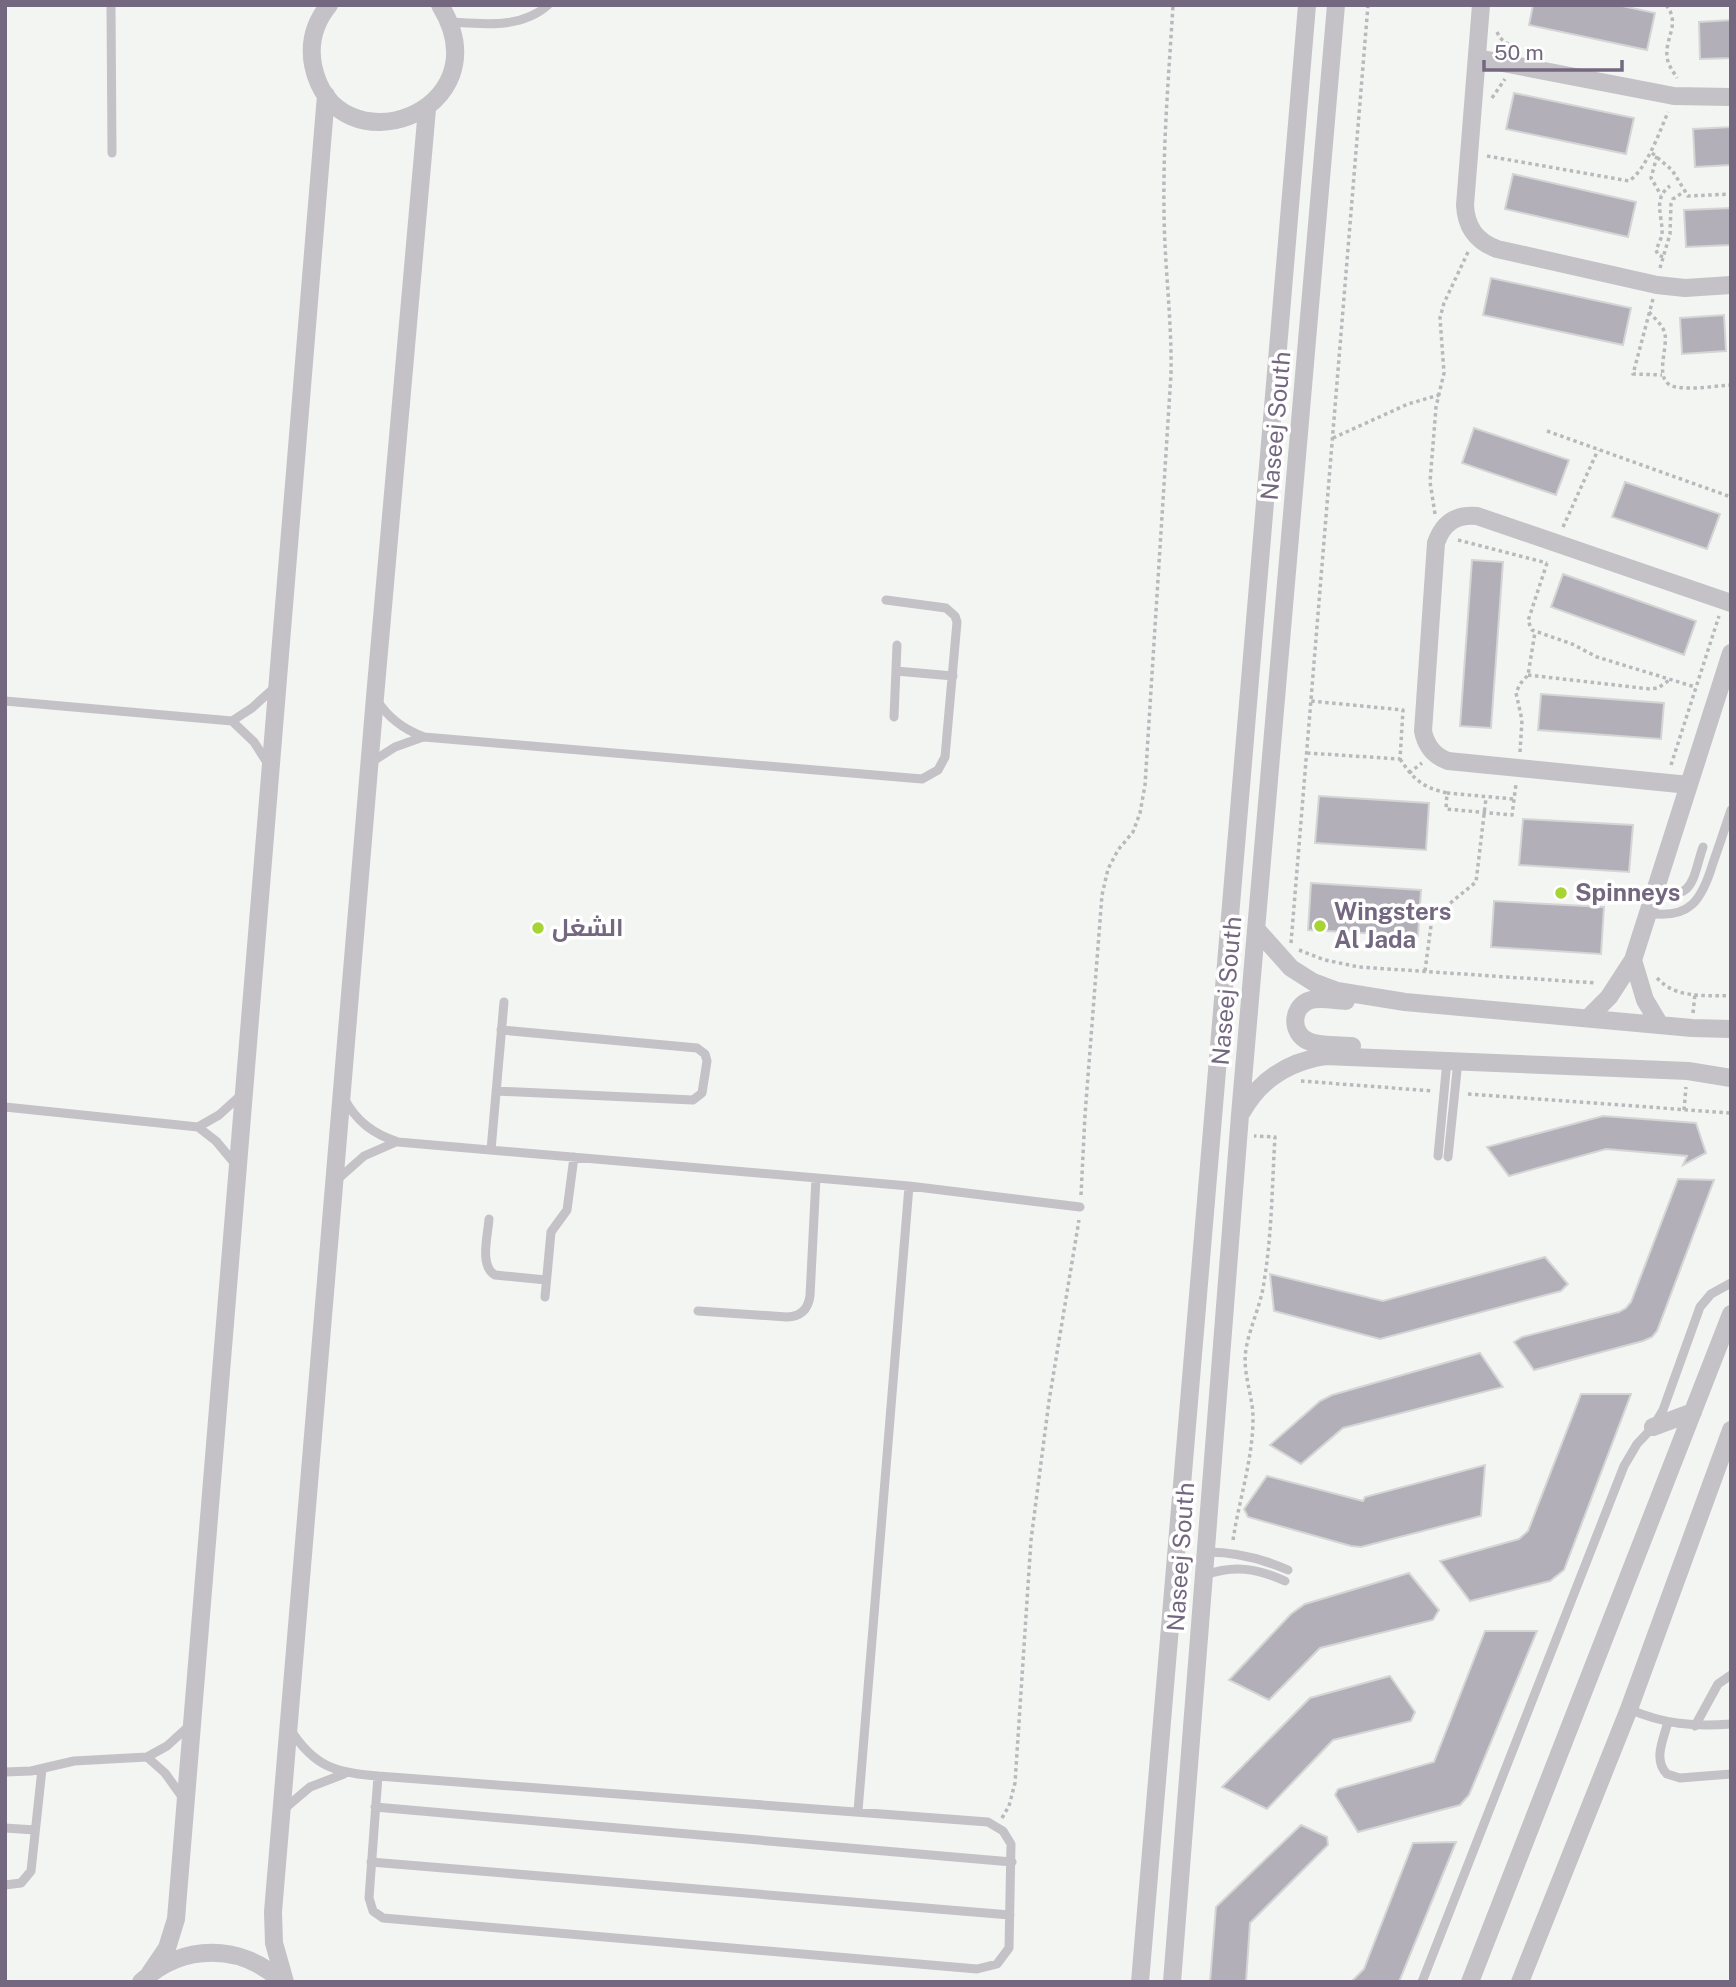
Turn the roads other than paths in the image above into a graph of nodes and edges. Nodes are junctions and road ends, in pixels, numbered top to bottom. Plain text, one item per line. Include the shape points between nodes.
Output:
1 (111, 5) edge
2 (328, 5) edge
3 (440, 5) edge
4 (548, 5) edge
5 (1307, 5) edge
6 (1336, 5) edge
7 (1481, 5) edge
8 (450, 22) junction
9 (1477, 58) junction
10 (326, 95) junction
11 (1731, 97) edge
12 (427, 109) junction
13 (112, 153) dead end
14 (1731, 285) edge
15 (886, 600) dead end
16 (1728, 602) edge
17 (897, 645) dead end
18 (1731, 653) edge
19 (896, 671) junction
20 (953, 677) junction
21 (278, 684) junction
22 (375, 697) junction
23 (5, 701) edge
24 (894, 717) dead end
25 (232, 721) junction
26 (424, 737) junction
27 (369, 763) junction
28 (271, 768) junction
29 (1689, 785) junction
30 (1731, 810) edge
31 (1703, 847) dead end
32 (1654, 892) junction
33 (1647, 914) junction
34 (1257, 930) junction
35 (1633, 960) junction
36 (1377, 997) junction
37 (504, 1002) dead end
38 (1588, 1018) junction
39 (1660, 1025) junction
40 (1731, 1029) edge
41 (501, 1030) junction
42 (1395, 1059) junction
43 (1452, 1061) junction
44 (1731, 1078) edge
45 (244, 1091) junction
46 (496, 1091) junction
47 (343, 1095) junction
48 (5, 1107) edge
49 (1240, 1115) junction
50 (198, 1126) junction
51 (398, 1142) junction
52 (491, 1150) junction
53 (574, 1157) junction
54 (238, 1167) junction
55 (816, 1178) junction
56 (336, 1181) junction
57 (909, 1186) junction
58 (1080, 1207) road end
59 (489, 1219) dead end
60 (546, 1280) junction
61 (1731, 1283) edge
62 (545, 1297) dead end
63 (698, 1311) dead end
64 (1731, 1314) edge
65 (1693, 1412) junction
66 (1653, 1427) junction
67 (1731, 1430) edge
68 (1206, 1552) junction
69 (1288, 1570) dead end
70 (1205, 1576) junction
71 (1284, 1581) dead end
72 (1731, 1675) edge
73 (1629, 1709) junction
74 (192, 1722) junction
75 (1668, 1723) junction
76 (1731, 1724) edge
77 (1695, 1726) junction
78 (289, 1728) junction
79 (147, 1757) junction
80 (42, 1769) junction
81 (5, 1772) edge
82 (345, 1774) junction
83 (1731, 1774) edge
84 (378, 1776) junction
85 (185, 1803) junction
86 (375, 1807) junction
87 (858, 1811) junction
88 (282, 1812) junction
89 (5, 1828) edge
90 (36, 1830) junction
91 (371, 1862) junction
92 (1012, 1862) junction
93 (5, 1885) edge
94 (1010, 1915) junction
95 (146, 1978) edge
96 (284, 1982) edge
97 (1140, 1982) edge
98 (1172, 1982) edge
99 (1422, 1982) edge
100 (1471, 1982) edge
101 (1520, 1982) edge

1 - 13 lane
2 - 10 street via 313,34 311,55 315,76
3 - 8 street
4 - 8 lane via 525,19 503,24
5 - 97 street
6 - 34 street, Naseej South
7 - 9 street
8 - 12 street via 455,40 453,69
9 - 11 street via 1674,96
9 - 14 street via 1465,205 1467,222 1476,236 1497,249 1657,285
10 - 12 street via 339,108 373,122 401,120
10 - 21 street
12 - 22 street
15 - 20 lane via 946,608 955,616
16 - 29 street via 1477,516 1462,516 1443,528 1436,543 1423,723 1424,739 1435,754 1448,761
17 - 19 lane
18 - 29 street
19 - 20 lane
19 - 24 lane
20 - 26 lane via 945,757 938,770 922,779
21 - 25 lane
21 - 28 street
22 - 26 lane via 400,726
22 - 27 street
23 - 25 lane
25 - 28 lane via 254,742
26 - 27 lane
27 - 47 street
28 - 45 street
29 - 32 street
30 - 33 lane via 1699,899 1675,913
31 - 32 lane via 1688,888 1671,896
32 - 33 street
33 - 35 street
34 - 36 street via 1281,959 1313,982
34 - 49 street, Naseej South
35 - 38 street
35 - 39 street via 1645,1000
36 - 38 street
36 - 42 street via 1309,1001 1296,1015 1296,1028 1310,1042 1371,1049
37 - 41 lane
38 - 39 street
39 - 40 street
41 - 46 lane
41 - 46 lane via 696,1048 707,1061 702,1093 693,1100
42 - 43 street
42 - 49 street via 1325,1056 1299,1061 1255,1091
43 - 43 lane via 1444,1092 1443,1156 1455,1093
43 - 44 street via 1688,1070
45 - 50 lane via 228,1108
45 - 54 street
46 - 52 lane
47 - 51 lane via 365,1125
47 - 56 street
48 - 50 lane
49 - 68 street, Naseej South
50 - 54 lane
51 - 52 lane
51 - 56 lane via 364,1156
52 - 53 lane
53 - 55 lane
53 - 60 lane via 567,1210 551,1232
54 - 74 street
55 - 57 lane
55 - 63 lane via 806,1309 794,1317
56 - 78 street
57 - 58 lane
57 - 87 lane
59 - 60 lane via 488,1271
60 - 62 lane
61 - 66 lane via 1711,1293 1700,1307
64 - 65 street
65 - 66 street
65 - 100 street
66 - 99 lane via 1624,1466
67 - 73 street
68 - 69 lane via 1256,1558
68 - 70 street, Naseej South
70 - 71 lane via 1237,1568
70 - 98 street, Naseej South
72 - 77 lane via 1718,1684
73 - 75 lane
73 - 101 street
74 - 79 lane via 177,1739
74 - 85 street
75 - 77 lane
75 - 83 lane via 1659,1757 1667,1774
76 - 77 lane
78 - 82 lane via 313,1756
78 - 88 street
79 - 80 lane via 74,1761
79 - 85 lane via 165,1773
80 - 81 lane
80 - 90 lane
82 - 84 lane
82 - 88 lane via 310,1787
84 - 86 lane
84 - 87 lane
85 - 95 street via 176,1919 167,1948
86 - 91 lane
86 - 92 lane
87 - 92 lane via 988,1822 1003,1831 1011,1844
88 - 96 street via 273,1928
89 - 90 lane
90 - 93 lane via 29,1876 21,1883
91 - 94 lane
91 - 94 lane via 369,1903 383,1918 977,1969 990,1967 1006,1954
92 - 94 lane
95 - 96 street via 179,1958 211,1951 254,1961

